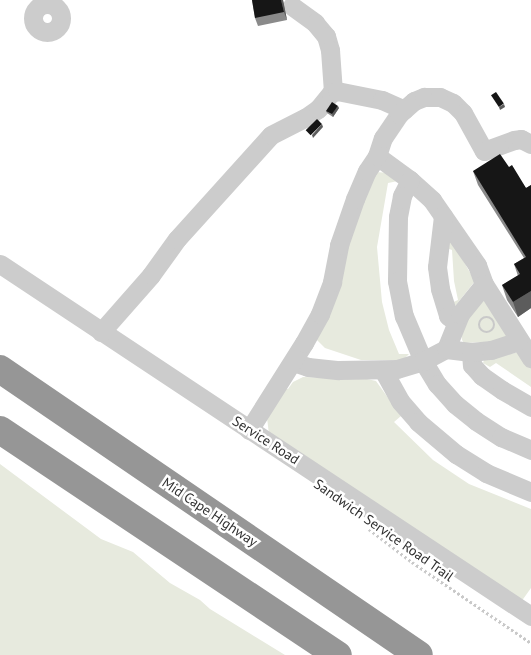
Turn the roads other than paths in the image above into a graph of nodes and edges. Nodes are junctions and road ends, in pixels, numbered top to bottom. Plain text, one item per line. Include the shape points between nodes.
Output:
1 (292, 6) dead end
2 (333, 92) junction
3 (404, 110) junction
4 (531, 144) edge
5 (377, 156) junction
6 (410, 180) junction
7 (443, 216) junction
8 (0, 264) edge
9 (484, 284) junction
10 (456, 322) junction
11 (102, 332) junction
12 (518, 341) junction
13 (446, 349) junction
14 (471, 352) junction
15 (531, 358) edge
16 (293, 362) junction
17 (423, 362) junction
18 (0, 369) edge
19 (383, 370) junction
20 (531, 407) edge
21 (0, 430) edge
22 (249, 430) junction
23 (531, 450) edge
24 (531, 492) edge
25 (531, 616) edge
26 (338, 655) edge
27 (420, 655) edge

1 - 2 street via 326,36
2 - 3 street via 382,100
2 - 11 street via 306,118 271,134 177,239
3 - 4 street via 424,97 440,97 463,113 484,152 514,140 521,139
3 - 5 street via 383,138
5 - 6 street
5 - 16 street via 355,198 320,314
6 - 7 street via 428,195
6 - 17 street via 402,196 398,217 397,281 404,316
7 - 9 street via 477,265
7 - 10 street via 439,279 448,316
8 - 11 street, Service Road
9 - 10 street
9 - 12 street
10 - 13 street
11 - 22 street, Service Road
12 - 14 street via 491,350
12 - 15 street
13 - 14 street
13 - 17 street
14 - 20 street via 472,365 482,376
16 - 19 street via 325,369
16 - 22 street
17 - 19 street
17 - 23 street via 455,404 502,437
18 - 27 highway, Mid Cape Highway
19 - 24 street via 400,401 418,422 456,454 486,473
21 - 26 highway
22 - 25 street, Service Road

